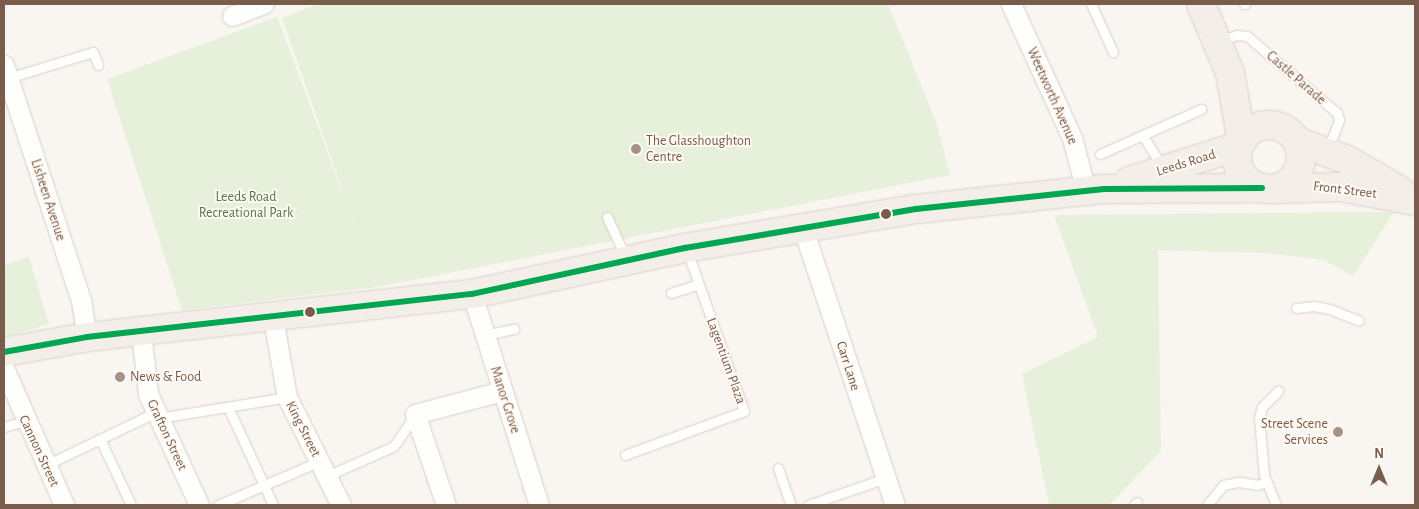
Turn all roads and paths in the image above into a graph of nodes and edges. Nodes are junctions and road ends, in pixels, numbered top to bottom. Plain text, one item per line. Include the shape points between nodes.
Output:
1 (264, 4) edge
2 (1011, 4) edge
3 (1091, 4) edge
4 (1201, 4) edge
5 (232, 16) dead end
6 (1218, 41) junction
7 (1113, 52) dead end
8 (98, 65) dead end
9 (6, 72) edge
10 (1230, 73) junction
11 (1201, 109) dead end
12 (1287, 134) junction
13 (1143, 136) junction
14 (1240, 144) junction
15 (1327, 152) junction
16 (1100, 154) dead end
17 (1164, 170) junction
18 (1268, 188) junction
19 (1216, 189) junction
20 (1095, 190) junction
21 (1415, 201) edge
22 (607, 216) dead end
23 (802, 226) junction
24 (686, 248) junction
25 (627, 261) junction
26 (698, 284) junction
27 (671, 293) dead end
28 (472, 294) junction
29 (1296, 308) dead end
30 (273, 318) junction
31 (1359, 321) dead end
32 (514, 329) dead end
33 (142, 332) junction
34 (484, 335) junction
35 (87, 337) junction
36 (4, 352) edge
37 (4, 368) edge
38 (502, 390) junction
39 (1278, 392) dead end
40 (287, 397) junction
41 (228, 407) junction
42 (415, 414) junction
43 (157, 415) junction
44 (25, 422) junction
45 (4, 428) edge
46 (100, 439) junction
47 (625, 455) dead end
48 (45, 465) junction
49 (323, 468) junction
50 (778, 468) dead end
51 (886, 478) junction
52 (1266, 482) junction
53 (264, 484) junction
54 (64, 505) edge
55 (131, 505) edge
56 (199, 505) edge
57 (218, 505) edge
58 (274, 505) edge
59 (341, 505) edge
60 (446, 505) edge
61 (539, 505) edge
62 (790, 505) edge
63 (808, 505) edge
64 (895, 505) edge
65 (1207, 505) edge
66 (1276, 505) edge

1 - 5 street
2 - 20 street, Weetworth Avenue
3 - 7 lane
4 - 6 main road
6 - 10 main road
6 - 15 lane, Castle Parade via 1237,35 1248,36 1337,113 1339,120
8 - 9 lane via 93,52
9 - 35 street, Lisheen Avenue via 81,300
10 - 12 main road via 1251,104
10 - 14 main road
11 - 13 lane
12 - 14 main road via 1259,127
12 - 15 main road, Front Street
12 - 18 main road via 1300,151 1298,171 1284,186
13 - 16 lane
13 - 17 lane
14 - 17 main road, Leeds Road
14 - 18 main road via 1241,172 1246,180
15 - 21 main road, Front Street via 1347,160
17 - 19 lane via 1189,185
17 - 20 main road, Leeds Road
18 - 19 main road, Leeds Road
18 - 21 main road, Front Street via 1341,186
19 - 20 main road, Leeds Road
20 - 23 main road, Leeds Road via 916,209
22 - 25 lane
23 - 24 main road, Leeds Road
23 - 51 street, Carr Lane
24 - 25 main road, Leeds Road
24 - 26 lane, Lagentium Plaza
25 - 28 main road, Leeds Road
26 - 27 lane
26 - 47 lane, Lagentium Plaza via 744,412
28 - 30 main road, Leeds Road
28 - 34 street, Manor Grove
29 - 31 lane via 1314,306 1330,309
30 - 33 main road, Leeds Road
30 - 40 street, King Street
32 - 34 lane
33 - 35 main road, Leeds Road
33 - 43 street, Grafton Street via 148,394
34 - 38 street, Manor Grove
35 - 36 main road, Leeds Road
37 - 44 street, Cannon Street
38 - 42 street
38 - 61 street, Manor Grove
39 - 52 lane via 1262,407 1259,418
40 - 41 lane
40 - 49 street, King Street
41 - 43 lane
41 - 53 lane
42 - 49 lane via 394,446
42 - 60 street
43 - 46 lane
43 - 56 street, Grafton Street
44 - 45 lane
44 - 48 street, Cannon Street
46 - 48 lane
46 - 55 lane
48 - 54 street, Cannon Street
49 - 53 lane
49 - 59 street, King Street
50 - 62 lane
51 - 63 lane
51 - 64 street, Carr Lane
52 - 65 lane via 1257,485 1239,482 1223,486
52 - 66 lane
53 - 57 lane
53 - 58 lane

